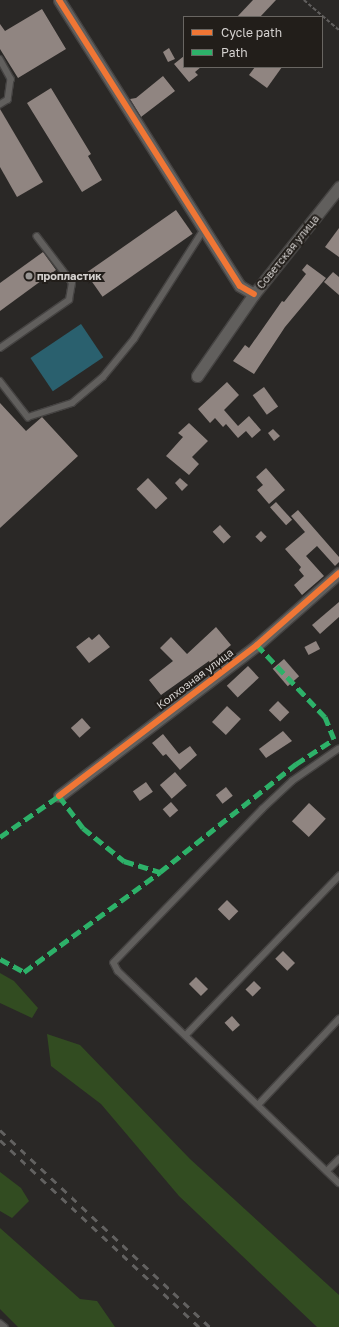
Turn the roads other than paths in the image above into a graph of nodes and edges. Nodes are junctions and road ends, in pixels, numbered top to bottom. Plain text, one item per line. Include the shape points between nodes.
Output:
1 (59, 0) edge
2 (0, 59) edge
3 (0, 105) edge
4 (339, 187) edge
5 (204, 229) junction
6 (38, 237) dead end
7 (254, 294) junction
8 (0, 348) edge
9 (197, 376) dead end
10 (0, 381) edge
11 (339, 573) edge
12 (339, 749) edge
13 (59, 796) dead end
14 (339, 876) edge
15 (339, 1019) edge
16 (186, 1035) junction
17 (258, 1105) junction
18 (339, 1159) edge
19 (327, 1172) junction
20 (339, 1183) edge
21 (0, 1323) edge
22 (5, 1327) edge

1 - 5 street
2 - 3 lane via 11,79 8,100
4 - 7 street, Советская улица
5 - 7 street via 240,286
5 - 10 lane via 134,338 103,377 72,403 28,417
6 - 8 lane via 72,283 69,300
7 - 9 street, Советская улица
11 - 13 street, Колхозная улица via 257,645
12 - 16 lane via 293,781 263,809 114,963 118,971
14 - 16 lane
15 - 17 lane
16 - 17 lane
17 - 19 lane
18 - 19 lane
19 - 20 lane
21 - 22 lane

